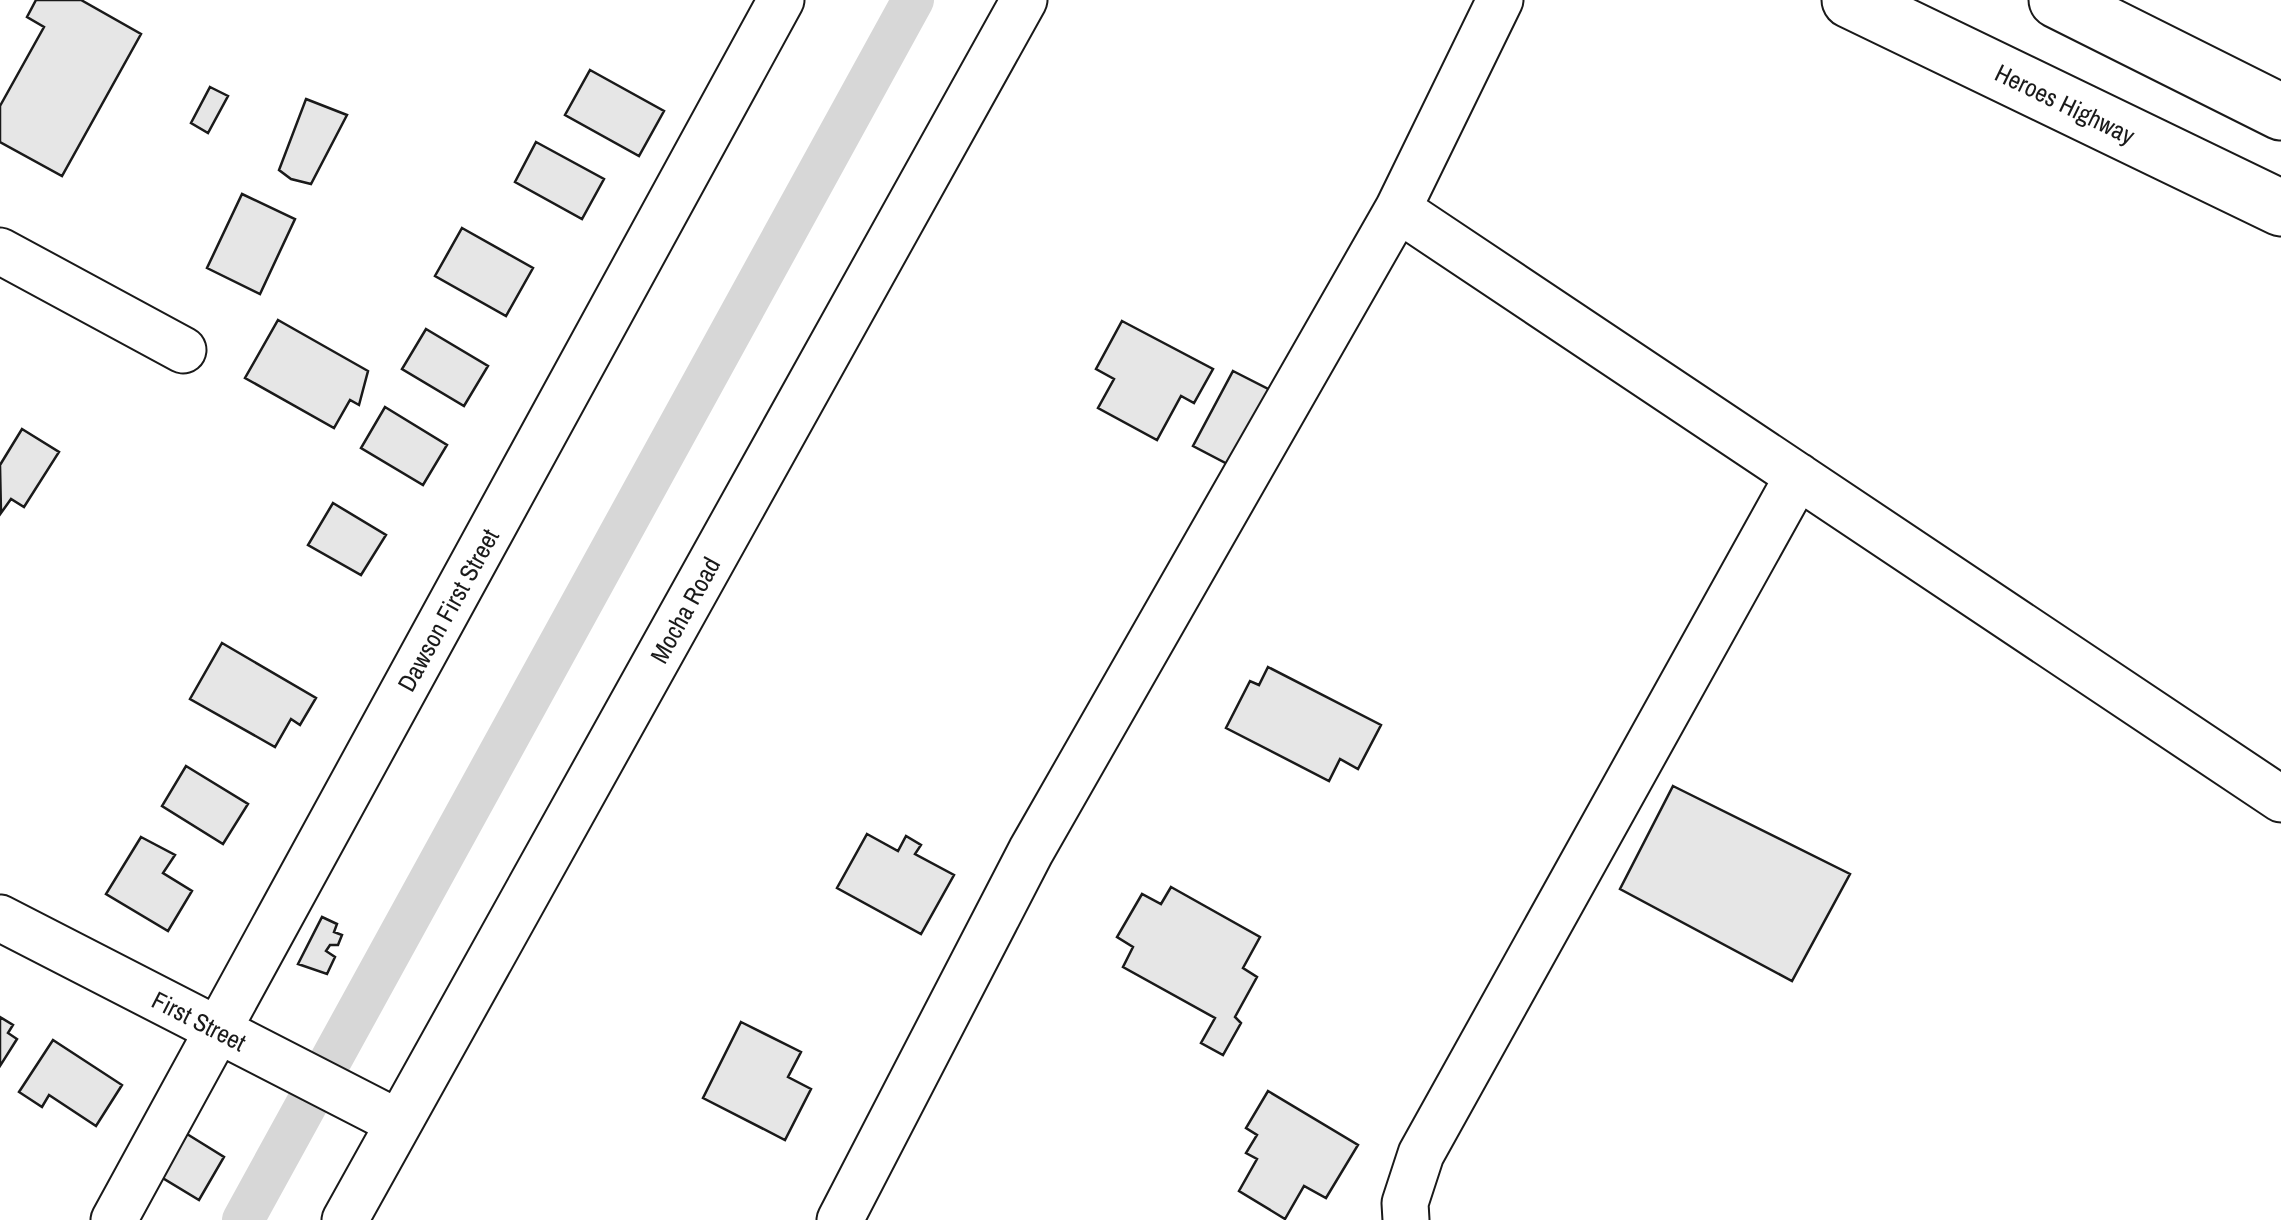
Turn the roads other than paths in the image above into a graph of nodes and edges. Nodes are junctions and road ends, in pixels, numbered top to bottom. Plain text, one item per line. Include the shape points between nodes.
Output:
1 (781, 0) edge
2 (1024, 0) edge
3 (1500, 0) edge
4 (1850, 0) edge
5 (2057, 0) edge
6 (2281, 112) edge
7 (1398, 208) junction
8 (2281, 208) edge
9 (0, 251) edge
10 (183, 350) dead end
11 (1798, 476) junction
12 (2281, 799) edge
13 (0, 918) edge
14 (217, 1031) junction
15 (400, 1123) junction
16 (114, 1220) edge
17 (345, 1220) edge
18 (840, 1220) edge
19 (1406, 1220) edge

1 - 14 street, Dawson First Street
2 - 15 street, Mocha Road
3 - 7 street
4 - 8 main road, Heroes Highway
5 - 6 main road
7 - 11 street
7 - 18 street via 1032,852
9 - 10 street
11 - 12 street
11 - 19 street via 1420,1154
13 - 14 street, First Street
14 - 15 street, First Street
14 - 16 street, Dawson First Street
15 - 17 street, Mocha Road

